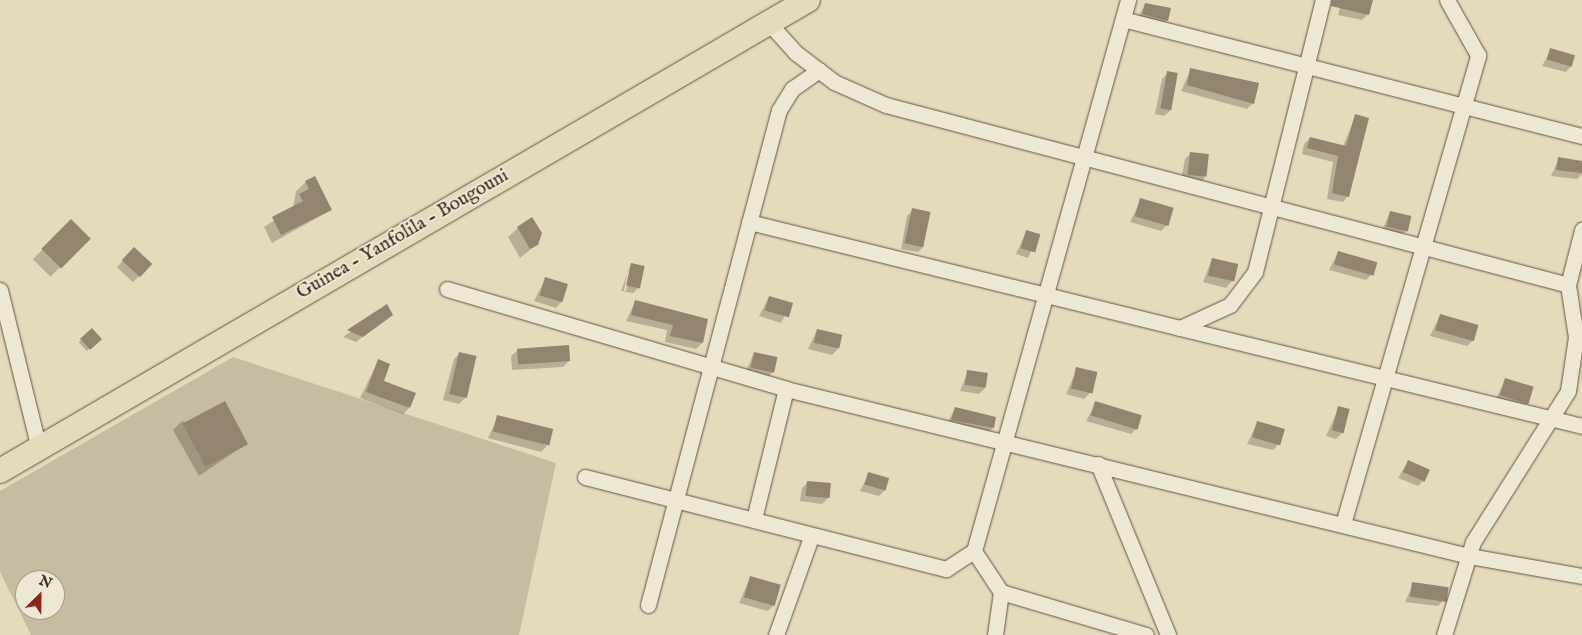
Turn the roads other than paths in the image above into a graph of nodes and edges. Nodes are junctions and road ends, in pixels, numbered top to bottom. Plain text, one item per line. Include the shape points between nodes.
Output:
1 (808, 0) edge
2 (1128, 0) edge
3 (1322, 0) edge
4 (1447, 0) edge
5 (1123, 19) junction
6 (768, 22) junction
7 (1306, 66) junction
8 (819, 70) junction
9 (1463, 106) junction
10 (1582, 136) edge
11 (1084, 157) junction
12 (1271, 206) junction
13 (749, 222) junction
14 (1582, 230) edge
15 (1423, 246) junction
16 (1568, 284) junction
17 (447, 289) dead end
18 (0, 290) edge
19 (1046, 296) junction
20 (1180, 328) junction
21 (711, 367) junction
22 (1385, 378) junction
23 (786, 389) junction
24 (1551, 418) junction
25 (1582, 426) edge
26 (1005, 442) junction
27 (38, 449) junction
28 (1098, 464) junction
29 (0, 471) edge
30 (585, 477) dead end
31 (675, 500) junction
32 (754, 520) junction
33 (1343, 524) junction
34 (811, 537) junction
35 (974, 551) junction
36 (1469, 556) junction
37 (1582, 576) edge
38 (1001, 592) junction
39 (648, 605) dead end
40 (776, 635) edge
41 (995, 635) edge
42 (1146, 635) edge
43 (1168, 635) edge
44 (1444, 635) edge

1 - 6 main road, Guinea - Yanfolila - Bougouni
2 - 5 street
3 - 7 street
4 - 9 street via 1478,55
5 - 7 street
5 - 11 street
6 - 8 street
6 - 27 main road, Guinea - Yanfolila - Bougouni
7 - 9 street
7 - 12 street
8 - 11 street via 886,105
8 - 13 street via 792,89 779,110
9 - 10 street
9 - 15 street
11 - 12 street
11 - 19 street
12 - 15 street
12 - 20 street via 1255,272 1230,305
13 - 19 street
13 - 21 street
14 - 16 street
15 - 16 street
15 - 22 street
16 - 24 street via 1576,337 1568,391
17 - 21 street
18 - 27 street
19 - 20 street
19 - 26 street
20 - 22 street
21 - 23 street
21 - 31 street
22 - 24 street
22 - 33 street
23 - 26 street
23 - 32 street
24 - 25 street
24 - 36 street
26 - 28 street
26 - 35 street
27 - 29 main road, Guinea - Yanfolila - Bougouni
28 - 33 street
28 - 43 street
30 - 31 street
31 - 32 street
31 - 39 street
32 - 34 street
33 - 36 street
34 - 35 street via 946,569
34 - 40 street
35 - 38 street
36 - 37 street
36 - 44 street
38 - 41 street
38 - 42 street

